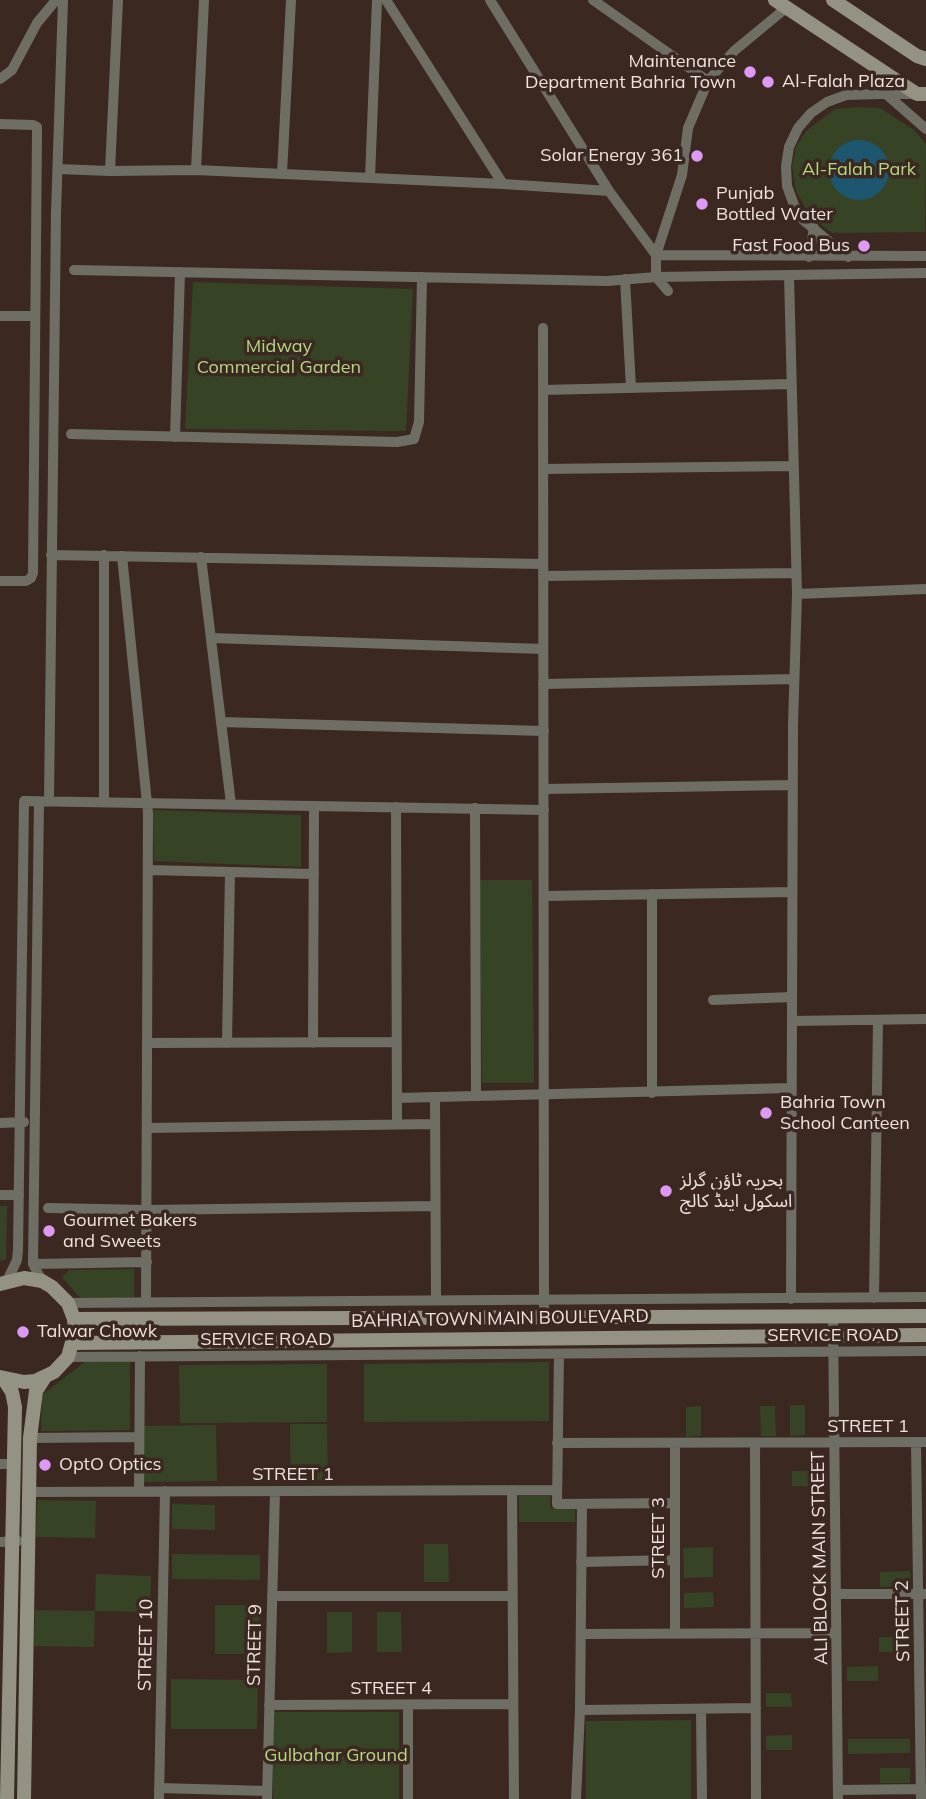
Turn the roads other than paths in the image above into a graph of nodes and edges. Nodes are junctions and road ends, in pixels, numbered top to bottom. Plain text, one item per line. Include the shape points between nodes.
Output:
1 (56, 0) edge
2 (63, 0) edge
3 (118, 0) edge
4 (204, 0) edge
5 (291, 0) edge
6 (377, 0) edge
7 (386, 0) edge
8 (490, 0) edge
9 (593, 0) edge
10 (833, 0) edge
11 (780, 4) edge
12 (926, 59) edge
13 (0, 79) edge
14 (708, 81) junction
15 (886, 94) junction
16 (921, 94) edge
17 (0, 124) edge
18 (926, 129) edge
19 (58, 169) junction
20 (196, 170) junction
21 (110, 171) junction
22 (282, 174) junction
23 (370, 178) junction
24 (503, 184) junction
25 (609, 191) junction
26 (814, 229) junction
27 (656, 255) junction
28 (809, 257) junction
29 (848, 257) junction
30 (926, 257) edge
31 (74, 270) dead end
32 (180, 272) junction
33 (926, 273) edge
34 (789, 275) junction
35 (422, 277) junction
36 (656, 277) junction
37 (625, 279) junction
38 (668, 291) dead end
39 (0, 316) edge
40 (35, 316) junction
41 (543, 328) dead end
42 (792, 384) junction
43 (631, 388) junction
44 (543, 390) junction
45 (71, 434) dead end
46 (175, 437) junction
47 (793, 466) junction
48 (543, 468) junction
49 (51, 555) junction
50 (104, 555) junction
51 (122, 556) junction
52 (201, 557) junction
53 (544, 564) junction
54 (796, 573) junction
55 (543, 576) junction
56 (0, 581) edge
57 (926, 589) edge
58 (797, 594) junction
59 (211, 638) junction
60 (543, 649) junction
61 (794, 679) junction
62 (544, 684) junction
63 (221, 722) junction
64 (544, 731) junction
65 (792, 785) junction
66 (544, 789) junction
67 (44, 801) junction
68 (104, 802) junction
69 (147, 803) junction
70 (231, 804) junction
71 (314, 806) junction
72 (396, 807) junction
73 (475, 808) junction
74 (544, 810) junction
75 (148, 870) junction
76 (230, 872) junction
77 (314, 874) junction
78 (792, 892) junction
79 (652, 894) junction
80 (544, 896) junction
81 (792, 997) junction
82 (713, 1000) dead end
83 (926, 1019) edge
84 (878, 1020) junction
85 (792, 1021) junction
86 (396, 1042) junction
87 (148, 1043) junction
88 (227, 1043) junction
89 (313, 1043) junction
90 (792, 1088) junction
91 (652, 1093) junction
92 (545, 1095) junction
93 (435, 1097) junction
94 (476, 1097) junction
95 (397, 1098) junction
96 (34, 1122) junction
97 (0, 1123) edge
98 (20, 1123) junction
99 (397, 1124) junction
100 (435, 1124) junction
101 (147, 1128) junction
102 (0, 1195) edge
103 (19, 1195) junction
104 (435, 1206) junction
105 (48, 1208) dead end
106 (147, 1210) junction
107 (146, 1262) junction
108 (33, 1264) junction
109 (42, 1281) junction
110 (4, 1282) edge
111 (926, 1297) edge
112 (874, 1298) junction
113 (544, 1299) junction
114 (791, 1299) junction
115 (436, 1300) junction
116 (146, 1302) junction
117 (68, 1303) junction
118 (926, 1315) edge
119 (544, 1317) junction
120 (833, 1317) junction
121 (74, 1319) junction
122 (834, 1335) junction
123 (926, 1335) edge
124 (551, 1337) junction
125 (71, 1350) junction
126 (926, 1351) edge
127 (834, 1352) junction
128 (555, 1355) junction
129 (140, 1356) junction
130 (2, 1377) edge
131 (46, 1377) junction
132 (139, 1437) junction
133 (30, 1438) junction
134 (921, 1442) edge
135 (557, 1443) junction
136 (675, 1443) junction
137 (755, 1443) junction
138 (835, 1443) junction
139 (7, 1464) edge
140 (512, 1490) junction
141 (556, 1490) junction
142 (139, 1491) junction
143 (165, 1491) junction
144 (275, 1491) junction
145 (29, 1492) junction
146 (675, 1503) junction
147 (582, 1505) junction
148 (922, 1522) edge
149 (29, 1541) junction
150 (7, 1542) edge
151 (675, 1560) junction
152 (582, 1562) junction
153 (836, 1594) junction
154 (922, 1594) edge
155 (272, 1596) junction
156 (512, 1596) junction
157 (675, 1633) junction
158 (755, 1633) junction
159 (836, 1633) junction
160 (581, 1634) junction
161 (513, 1704) junction
162 (269, 1705) junction
163 (408, 1705) junction
164 (756, 1708) junction
165 (701, 1709) junction
166 (580, 1710) junction
167 (923, 1792) edge
168 (159, 1794) edge
169 (267, 1795) edge
170 (838, 1795) edge
171 (8, 1799) edge
172 (24, 1799) edge
173 (408, 1799) edge
174 (513, 1799) edge
175 (576, 1799) edge
176 (702, 1799) edge
177 (756, 1799) edge

1 - 13 street via 37,23 12,70
2 - 19 street
3 - 21 street
4 - 20 street
5 - 22 street
6 - 23 street
7 - 24 street
8 - 25 street
9 - 14 street
10 - 12 main road
11 - 14 street
11 - 16 main road
14 - 27 street via 688,128 682,175
15 - 16 street
15 - 18 street
15 - 26 street via 846,95 827,102 798,128 789,146 787,186 803,220
17 - 40 street via 37,127
19 - 21 street
19 - 49 street
20 - 21 street
20 - 22 street
22 - 23 street
23 - 24 street
24 - 25 street
25 - 27 street
26 - 28 street
26 - 29 street
27 - 28 street
27 - 36 street
28 - 29 street
29 - 30 street
31 - 32 street
32 - 35 street
32 - 46 street
33 - 34 street
34 - 36 street
34 - 42 street
35 - 37 street
35 - 46 street via 419,422 414,439
36 - 37 street
36 - 38 street
37 - 43 street
39 - 40 street
40 - 56 street via 33,573 26,581
41 - 44 street
42 - 43 street
42 - 47 street
43 - 44 street
44 - 48 street
45 - 46 street
47 - 48 street
47 - 54 street
48 - 53 street
49 - 50 street
49 - 67 street
50 - 51 street
50 - 68 street
51 - 52 street
51 - 69 street
52 - 53 street
52 - 59 street
53 - 55 street
54 - 55 street
54 - 58 street
55 - 60 street
57 - 58 street
58 - 61 street
59 - 60 street
59 - 63 street
60 - 62 street
61 - 62 street
61 - 65 street
62 - 64 street
63 - 64 street
63 - 70 street
64 - 66 street
65 - 66 street
65 - 78 street
66 - 74 street
67 - 68 street
67 - 96 street
67 - 98 street via 24,801
68 - 69 street
69 - 70 street
69 - 75 street
70 - 71 street
71 - 72 street
71 - 77 street
72 - 73 street
72 - 86 street
73 - 74 street
73 - 94 street
74 - 80 street
75 - 76 street
75 - 87 street
76 - 77 street
76 - 88 street
77 - 89 street
78 - 79 street
78 - 81 street
79 - 80 street
79 - 91 street
80 - 92 street
81 - 82 street
81 - 85 street
83 - 84 street
84 - 85 street
84 - 112 street
85 - 90 street
86 - 89 street
86 - 95 street
87 - 88 street
87 - 101 street
88 - 89 street
90 - 91 street
90 - 114 street
91 - 92 street
92 - 94 street
92 - 113 street
93 - 94 street
93 - 95 street
93 - 100 street
95 - 99 street
96 - 98 street
96 - 108 street
97 - 98 street
98 - 103 street
99 - 100 street
99 - 101 street
100 - 104 street
101 - 106 street
102 - 103 street
103 - 110 street via 17,1260
104 - 106 street
104 - 115 street
105 - 106 street
106 - 107 street
107 - 108 street
107 - 116 street
108 - 109 street
109 - 110 main road
109 - 117 main road
111 - 112 street
112 - 114 street
113 - 114 street
113 - 115 street
113 - 119 street
115 - 116 street
116 - 117 street
117 - 121 main road
118 - 120 main road, BAHRIA TOWN MAIN BOULEVARD
119 - 120 main road, BAHRIA TOWN MAIN BOULEVARD
119 - 121 main road, BAHRIA TOWN MAIN BOULEVARD
120 - 122 street, ALI BLOCK MAIN STREET
121 - 125 main road
122 - 123 main road, BAHRIA TOWN MAIN BOULEVARD
122 - 124 main road, BAHRIA TOWN MAIN BOULEVARD
122 - 127 street, ALI BLOCK MAIN STREET
124 - 125 main road, BAHRIA TOWN MAIN BOULEVARD
124 - 128 street
125 - 129 street, SERVICE ROAD
125 - 131 main road via 62,1365
126 - 127 street, SERVICE ROAD
127 - 128 street, SERVICE ROAD
127 - 138 street, ALI BLOCK MAIN STREET
128 - 129 street, SERVICE ROAD
128 - 135 street
129 - 132 street
130 - 131 main road via 24,1382
130 - 139 main road via 15,1399
131 - 133 main road via 36,1391
132 - 133 street
132 - 142 street
133 - 145 main road
134 - 138 street, STREET 1
134 - 148 street, STREET 2
135 - 136 street, STREET 1
135 - 141 street
136 - 137 street, STREET 1
136 - 146 street, STREET 3
137 - 138 street, STREET 1
137 - 158 street
138 - 153 street, ALI BLOCK MAIN STREET
139 - 150 main road
140 - 141 street, STREET 1
140 - 144 street, STREET 1
140 - 156 street
141 - 147 street via 557,1504
142 - 143 street, STREET 1
142 - 145 street, STREET 1
143 - 144 street, STREET 1
143 - 168 street, STREET 10
144 - 155 street, STREET 9
145 - 149 main road
146 - 147 street
146 - 151 street, STREET 3
147 - 152 street
148 - 154 street, STREET 2
149 - 150 street
149 - 172 main road
150 - 171 main road
151 - 152 street
151 - 157 street, STREET 3
152 - 160 street
153 - 154 street
153 - 159 street, ALI BLOCK MAIN STREET
154 - 167 street, STREET 2
155 - 156 street
155 - 162 street, STREET 9
156 - 161 street
157 - 158 street
157 - 160 street
158 - 159 street
158 - 164 street
159 - 170 street, ALI BLOCK MAIN STREET
160 - 166 street
161 - 163 street, STREET 4
161 - 174 street
162 - 163 street, STREET 4
162 - 169 street, STREET 9
163 - 173 street
164 - 165 street
164 - 177 street
165 - 166 street
165 - 176 street
166 - 175 street
167 - 170 street
168 - 169 street

